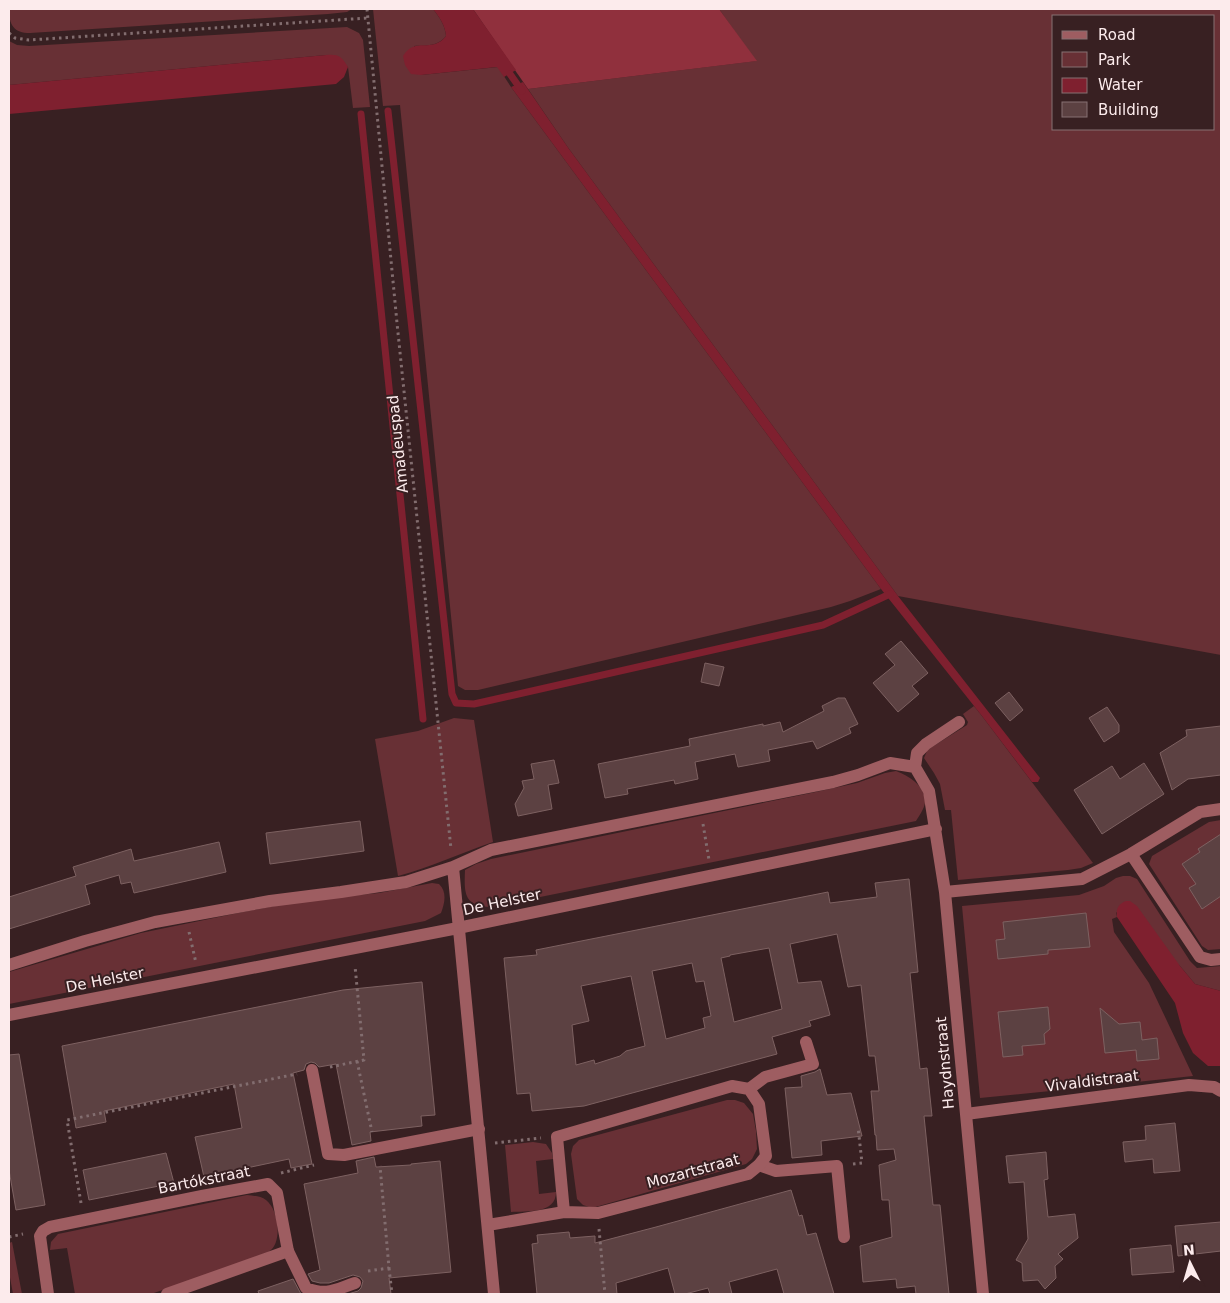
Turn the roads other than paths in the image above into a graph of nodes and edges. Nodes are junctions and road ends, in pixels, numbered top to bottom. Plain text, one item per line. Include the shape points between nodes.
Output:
1 (960, 722) dead end
2 (914, 767) junction
3 (1221, 809) edge
4 (936, 829) junction
5 (1130, 854) junction
6 (452, 867) junction
7 (945, 892) junction
8 (458, 928) junction
9 (1221, 959) edge
10 (9, 964) edge
11 (9, 1015) edge
12 (806, 1042) dead end
13 (312, 1070) road end
14 (749, 1089) junction
15 (1221, 1091) edge
16 (966, 1114) junction
17 (478, 1129) junction
18 (759, 1165) junction
19 (564, 1212) junction
20 (488, 1225) junction
21 (844, 1237) dead end
22 (288, 1251) junction
23 (355, 1283) road end
24 (48, 1294) edge
25 (167, 1294) edge
26 (494, 1294) edge
27 (983, 1294) edge

1 - 2 street via 926,744 917,753
2 - 4 street via 929,791
2 - 6 street via 890,763 833,782 491,850
3 - 5 street via 1200,812
4 - 7 street, Haydnstraat
4 - 8 street, De Helster
5 - 7 street via 1082,879
5 - 9 street via 1200,957
6 - 8 street
6 - 10 street via 406,882 270,901 155,922
7 - 16 street, Haydnstraat
8 - 11 street, De Helster
8 - 17 street
12 - 14 street via 813,1064 766,1077
13 - 17 street via 328,1154 344,1155
14 - 18 street, Mozartstraat via 759,1104 766,1156
14 - 19 street via 732,1086 557,1137
15 - 16 street, Vivaldistraat via 1214,1087 1189,1085
16 - 27 street, Haydnstraat
17 - 20 street
18 - 19 street, Mozartstraat via 748,1174 598,1213
18 - 21 street via 776,1171 837,1166
19 - 20 street, Mozartstraat
20 - 26 street
22 - 23 street, Bartókstraat via 306,1288 324,1293
22 - 24 street, Bartókstraat via 277,1193 268,1184 50,1227 40,1236
22 - 25 street

